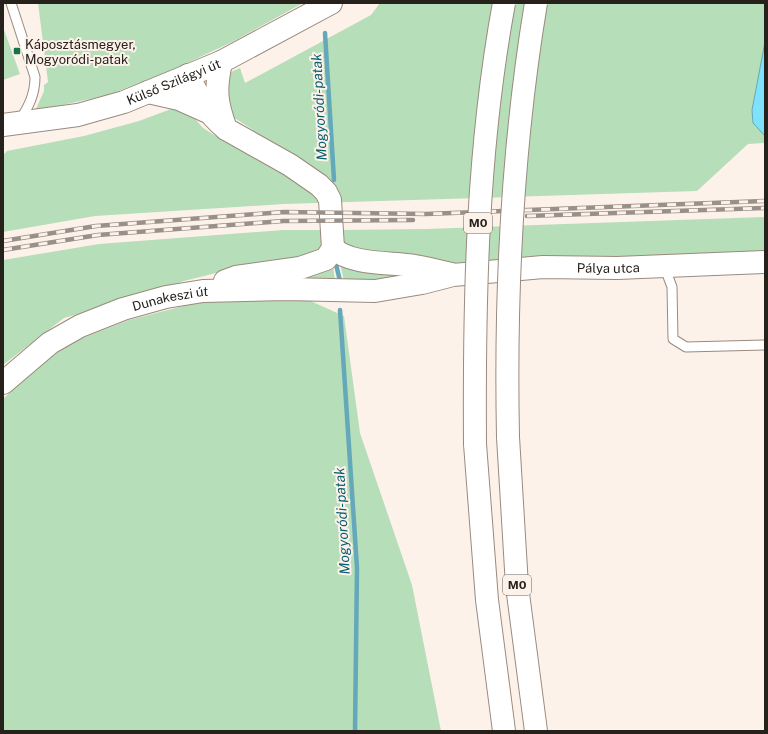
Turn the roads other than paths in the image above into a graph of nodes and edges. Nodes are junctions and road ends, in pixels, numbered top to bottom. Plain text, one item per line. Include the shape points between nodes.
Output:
1 (11, 3) edge
2 (331, 3) edge
3 (504, 3) edge
4 (536, 3) edge
5 (221, 62) junction
6 (188, 75) junction
7 (148, 92) junction
8 (208, 112) junction
9 (10, 124) edge
10 (226, 129) junction
11 (333, 248) junction
12 (765, 262) edge
13 (664, 266) junction
14 (453, 275) junction
15 (203, 291) junction
16 (765, 345) edge
17 (3, 383) edge
18 (504, 731) edge
19 (536, 731) edge

1 - 9 lane via 35,77 35,88 30,104
2 - 5 main road, Külső Szilágyi út
3 - 18 main road, M0, bridge via 491,84 477,239 474,337 475,444 487,600
4 - 19 main road, M0, bridge via 521,108 511,225 506,344 508,438 517,586
5 - 6 main road, Külső Szilágyi út
5 - 10 main road via 216,82 216,100
6 - 7 main road, Külső Szilágyi út
6 - 8 main road
7 - 8 main road via 179,98
7 - 9 main road, Külső Szilágyi út via 124,102 78,115
8 - 10 main road
10 - 11 main road via 290,165 326,192 330,200
11 - 14 main road via 344,256 356,259 415,266
11 - 15 main road via 326,259 307,266 236,277
12 - 13 main road, Pálya utca
13 - 14 main road, Pálya utca via 543,267
13 - 16 lane via 672,287 673,339 686,347
14 - 15 main road, Dunakeszi út via 375,291
15 - 17 main road, Dunakeszi út via 166,297 130,307 80,326 50,344

